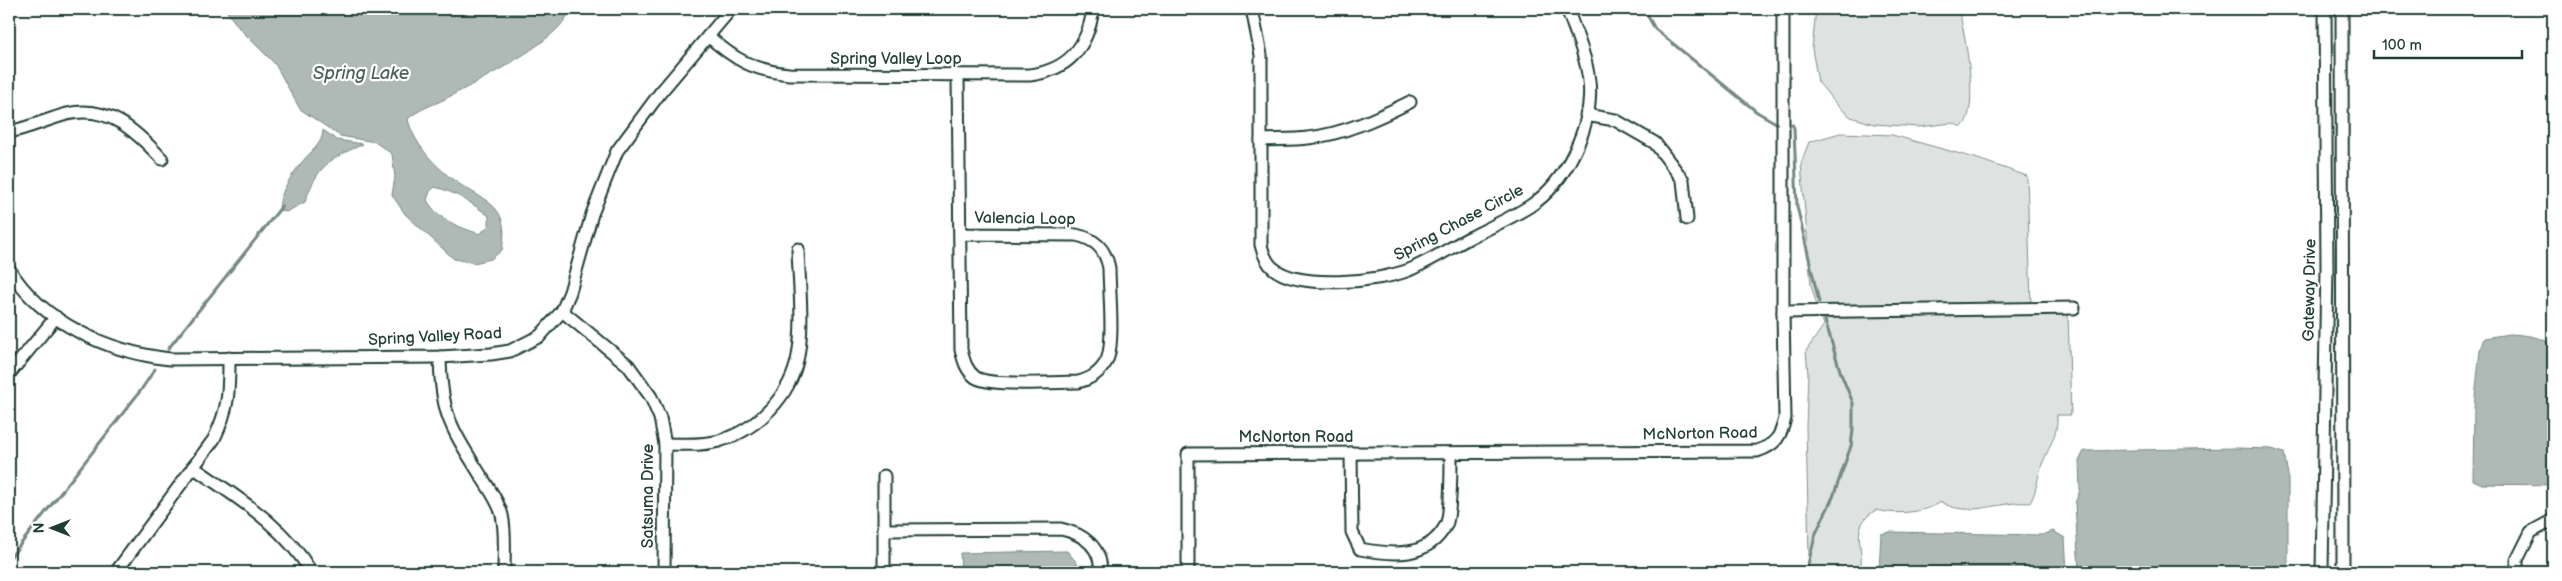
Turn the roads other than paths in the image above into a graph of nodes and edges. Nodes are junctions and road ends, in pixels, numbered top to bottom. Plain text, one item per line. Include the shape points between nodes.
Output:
1 (731, 9) edge
2 (1093, 9) edge
3 (1252, 9) edge
4 (1567, 9) edge
5 (1784, 9) edge
6 (2326, 9) edge
7 (2342, 9) edge
8 (708, 36) junction
9 (958, 76) junction
10 (1410, 102) dead end
11 (1586, 115) junction
12 (9, 132) edge
13 (1260, 140) junction
14 (162, 158) dead end
15 (1687, 219) dead end
16 (961, 234) junction
17 (798, 249) dead end
18 (9, 269) edge
19 (2074, 308) dead end
20 (562, 311) junction
21 (1783, 312) junction
22 (56, 317) junction
23 (440, 357) junction
24 (229, 358) junction
25 (9, 374) edge
26 (665, 444) junction
27 (1451, 452) junction
28 (1351, 453) junction
29 (193, 467) junction
30 (884, 476) dead end
31 (2553, 520) edge
32 (2323, 522) junction
33 (2344, 522) junction
34 (884, 530) junction
35 (116, 572) edge
36 (311, 572) edge
37 (504, 572) edge
38 (664, 572) edge
39 (884, 572) edge
40 (1101, 572) edge
41 (1188, 572) edge
42 (2322, 572) edge
43 (2344, 572) edge
44 (2517, 572) edge

1 - 8 street
2 - 9 street, Spring Valley Loop via 1090,27 1081,46 1055,69 1030,75
3 - 13 street, Spring Chase Circle via 1260,55
4 - 11 street, Spring Chase Circle via 1587,68
5 - 21 street, McNorton Road
6 - 32 street, Gateway Drive via 2327,268
7 - 33 street, Gateway Drive
8 - 9 street, Spring Valley Loop via 742,63 765,71
8 - 20 street, Spring Valley Road via 617,151 592,214
9 - 16 street, Valencia Loop
10 - 13 street via 1374,120 1340,131 1308,138
11 - 13 street, Spring Chase Circle via 1578,146 1562,175 1531,206 1410,269 1366,281 1301,280 1272,268 1263,255 1261,245
11 - 15 street via 1615,120 1655,143 1683,180
12 - 14 street via 67,114 102,113 139,134
16 - 16 street, Valencia Loop via 961,350 966,367 977,379 992,383 1078,382 1090,379 1100,371 1110,348 1109,268 1100,246 1090,238 1076,235
17 - 26 street via 798,358 792,377 780,397 769,412 736,435 700,445
18 - 22 street, Spring Valley Road via 32,297
19 - 21 street
20 - 23 street, Spring Valley Road via 540,336 510,351
20 - 26 street, Satsuma Drive via 628,365 651,397
21 - 27 street, McNorton Road via 1786,418 1782,434 1768,448 1757,451
22 - 24 street, Spring Valley Road via 80,333 142,356
22 - 25 street
23 - 24 street, Spring Valley Road
23 - 37 street via 441,393 447,416 496,499 501,514
24 - 29 street via 229,395 225,415 214,439
26 - 38 street, Satsuma Drive
27 - 28 street, McNorton Road
27 - 28 street via 1446,524 1431,542 1410,553 1389,555 1360,549 1352,532
28 - 41 street, McNorton Road via 1188,454
29 - 35 street
29 - 36 street via 278,530
30 - 34 street
31 - 44 street via 2531,532 2517,560
32 - 33 street
32 - 42 street, Gateway Drive
33 - 43 street, Gateway Drive
34 - 39 street
34 - 40 street via 1061,529 1077,532 1094,548 1101,562

